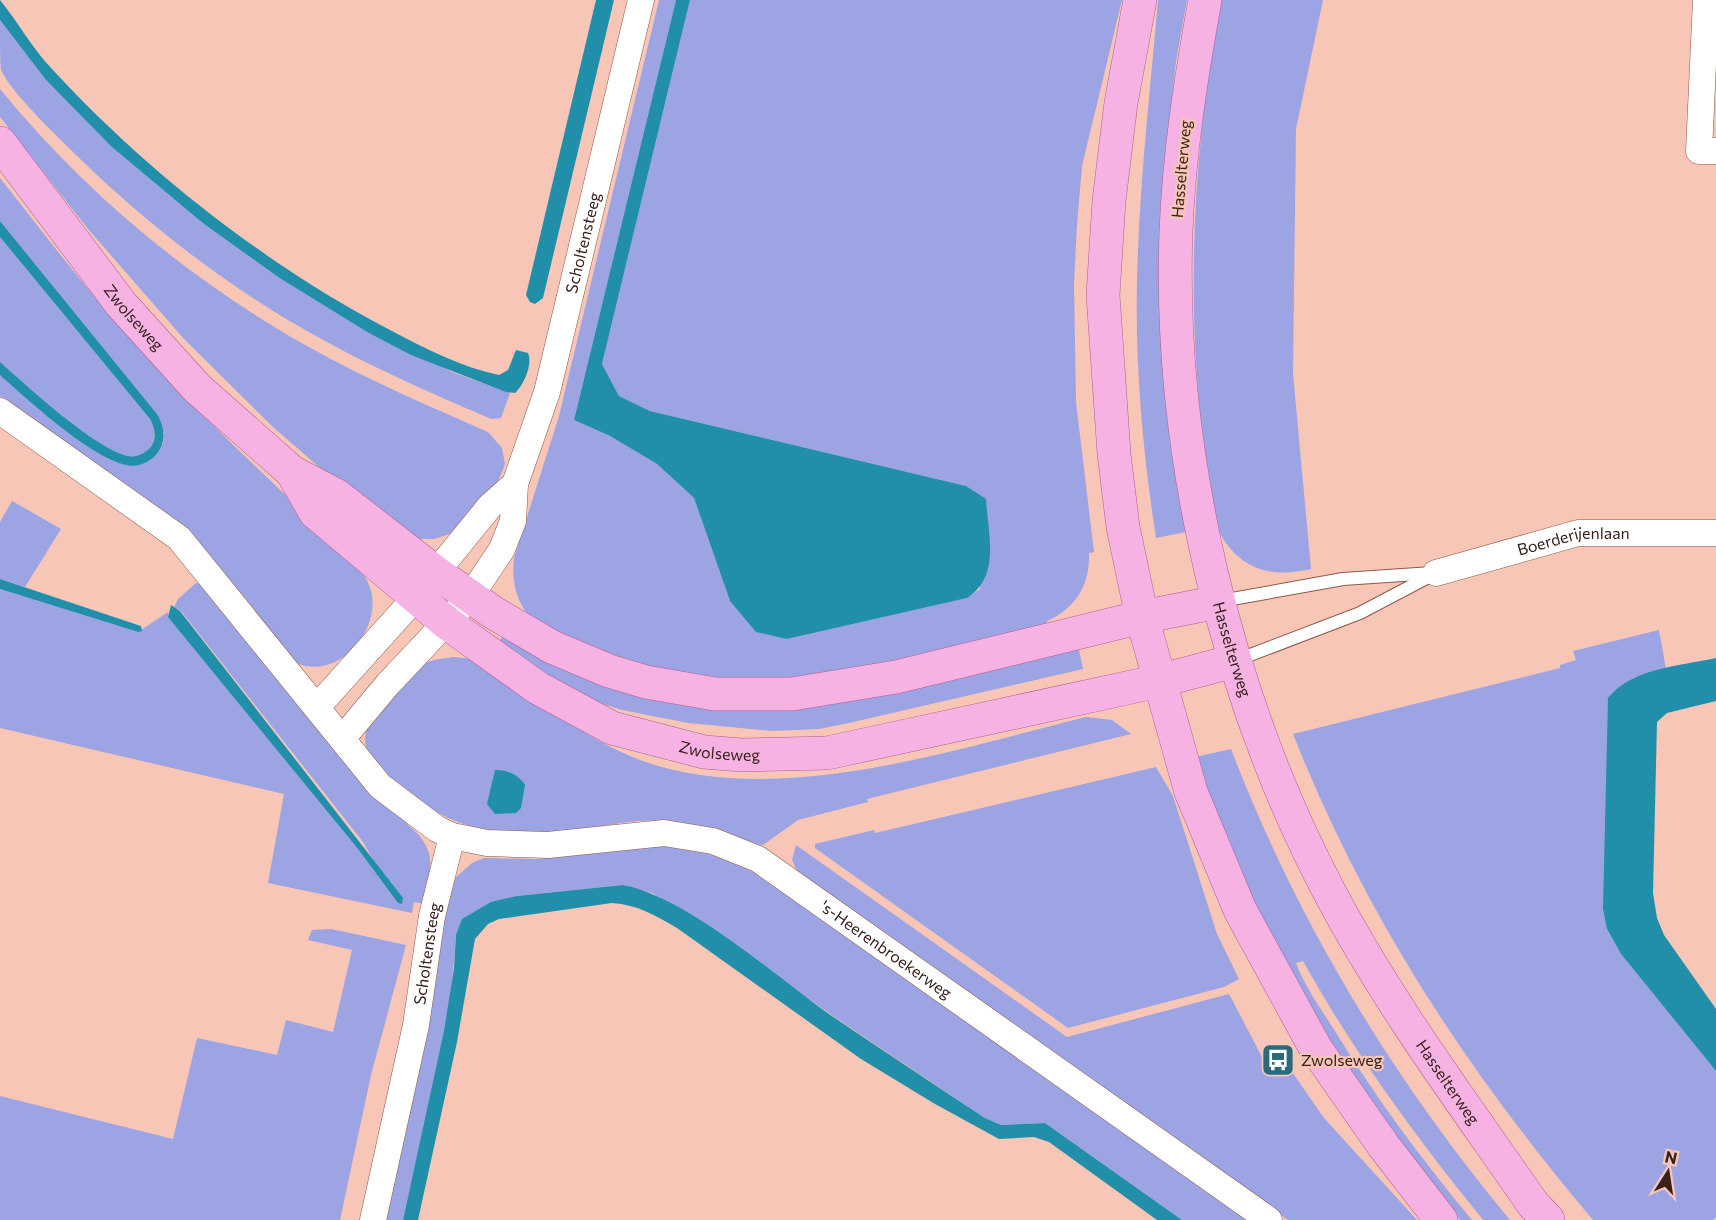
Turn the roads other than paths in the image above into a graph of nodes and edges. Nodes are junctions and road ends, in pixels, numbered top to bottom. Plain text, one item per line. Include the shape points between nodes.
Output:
1 (641, 0) edge
2 (1140, 0) edge
3 (1205, 0) edge
4 (1706, 0) edge
5 (0, 143) edge
6 (1716, 151) edge
7 (0, 411) edge
8 (515, 484) junction
9 (1716, 533) edge
10 (1436, 573) junction
11 (426, 585) junction
12 (470, 597) junction
13 (1218, 602) junction
14 (1142, 617) junction
15 (447, 623) junction
16 (1234, 662) junction
17 (1159, 681) junction
18 (317, 707) junction
19 (342, 739) junction
20 (452, 836) junction
21 (373, 1220) edge
22 (1269, 1220) edge
23 (1441, 1220) edge
24 (1548, 1220) edge

1 - 8 street, Scholtensteeg via 547,392
2 - 14 main road via 1121,103 1103,295 1122,527
3 - 13 main road, Hasselterweg via 1180,164 1176,235 1178,332 1187,445
4 - 6 street via 1699,151
5 - 11 main road, Zwolseweg via 121,304 197,388 292,472 315,512
7 - 18 street via 179,538
8 - 11 street, Scholtensteeg via 490,506
8 - 12 street, Scholtensteeg via 513,521 502,549
9 - 10 street, Boerderijenlaan via 1578,533
10 - 13 lane, Boerderijenlaan via 1343,579
10 - 16 lane, Boerderijenlaan via 1360,613
11 - 12 main road, Zwolseweg
11 - 15 main road, Zwolseweg
11 - 18 street, Scholtensteeg
12 - 14 main road, Zwolseweg via 552,647 609,671 680,689 758,696 824,690 896,677
12 - 15 street, Scholtensteeg
13 - 14 main road, Zwolseweg
13 - 16 main road, Hasselterweg
14 - 17 main road
15 - 17 main road, Zwolseweg via 538,688 612,728 704,752 827,753
15 - 19 street, Scholtensteeg
16 - 17 main road, Zwolseweg
16 - 24 main road, Hasselterweg via 1273,768 1330,893 1380,981 1533,1204
17 - 23 main road via 1191,792 1239,910 1316,1049
18 - 19 street
19 - 20 street via 380,786 437,830
20 - 21 street, Scholtensteeg via 432,916 416,1025
20 - 22 street, 's-Heerenbroekerweg via 487,843 548,845 664,833 712,841 758,859

